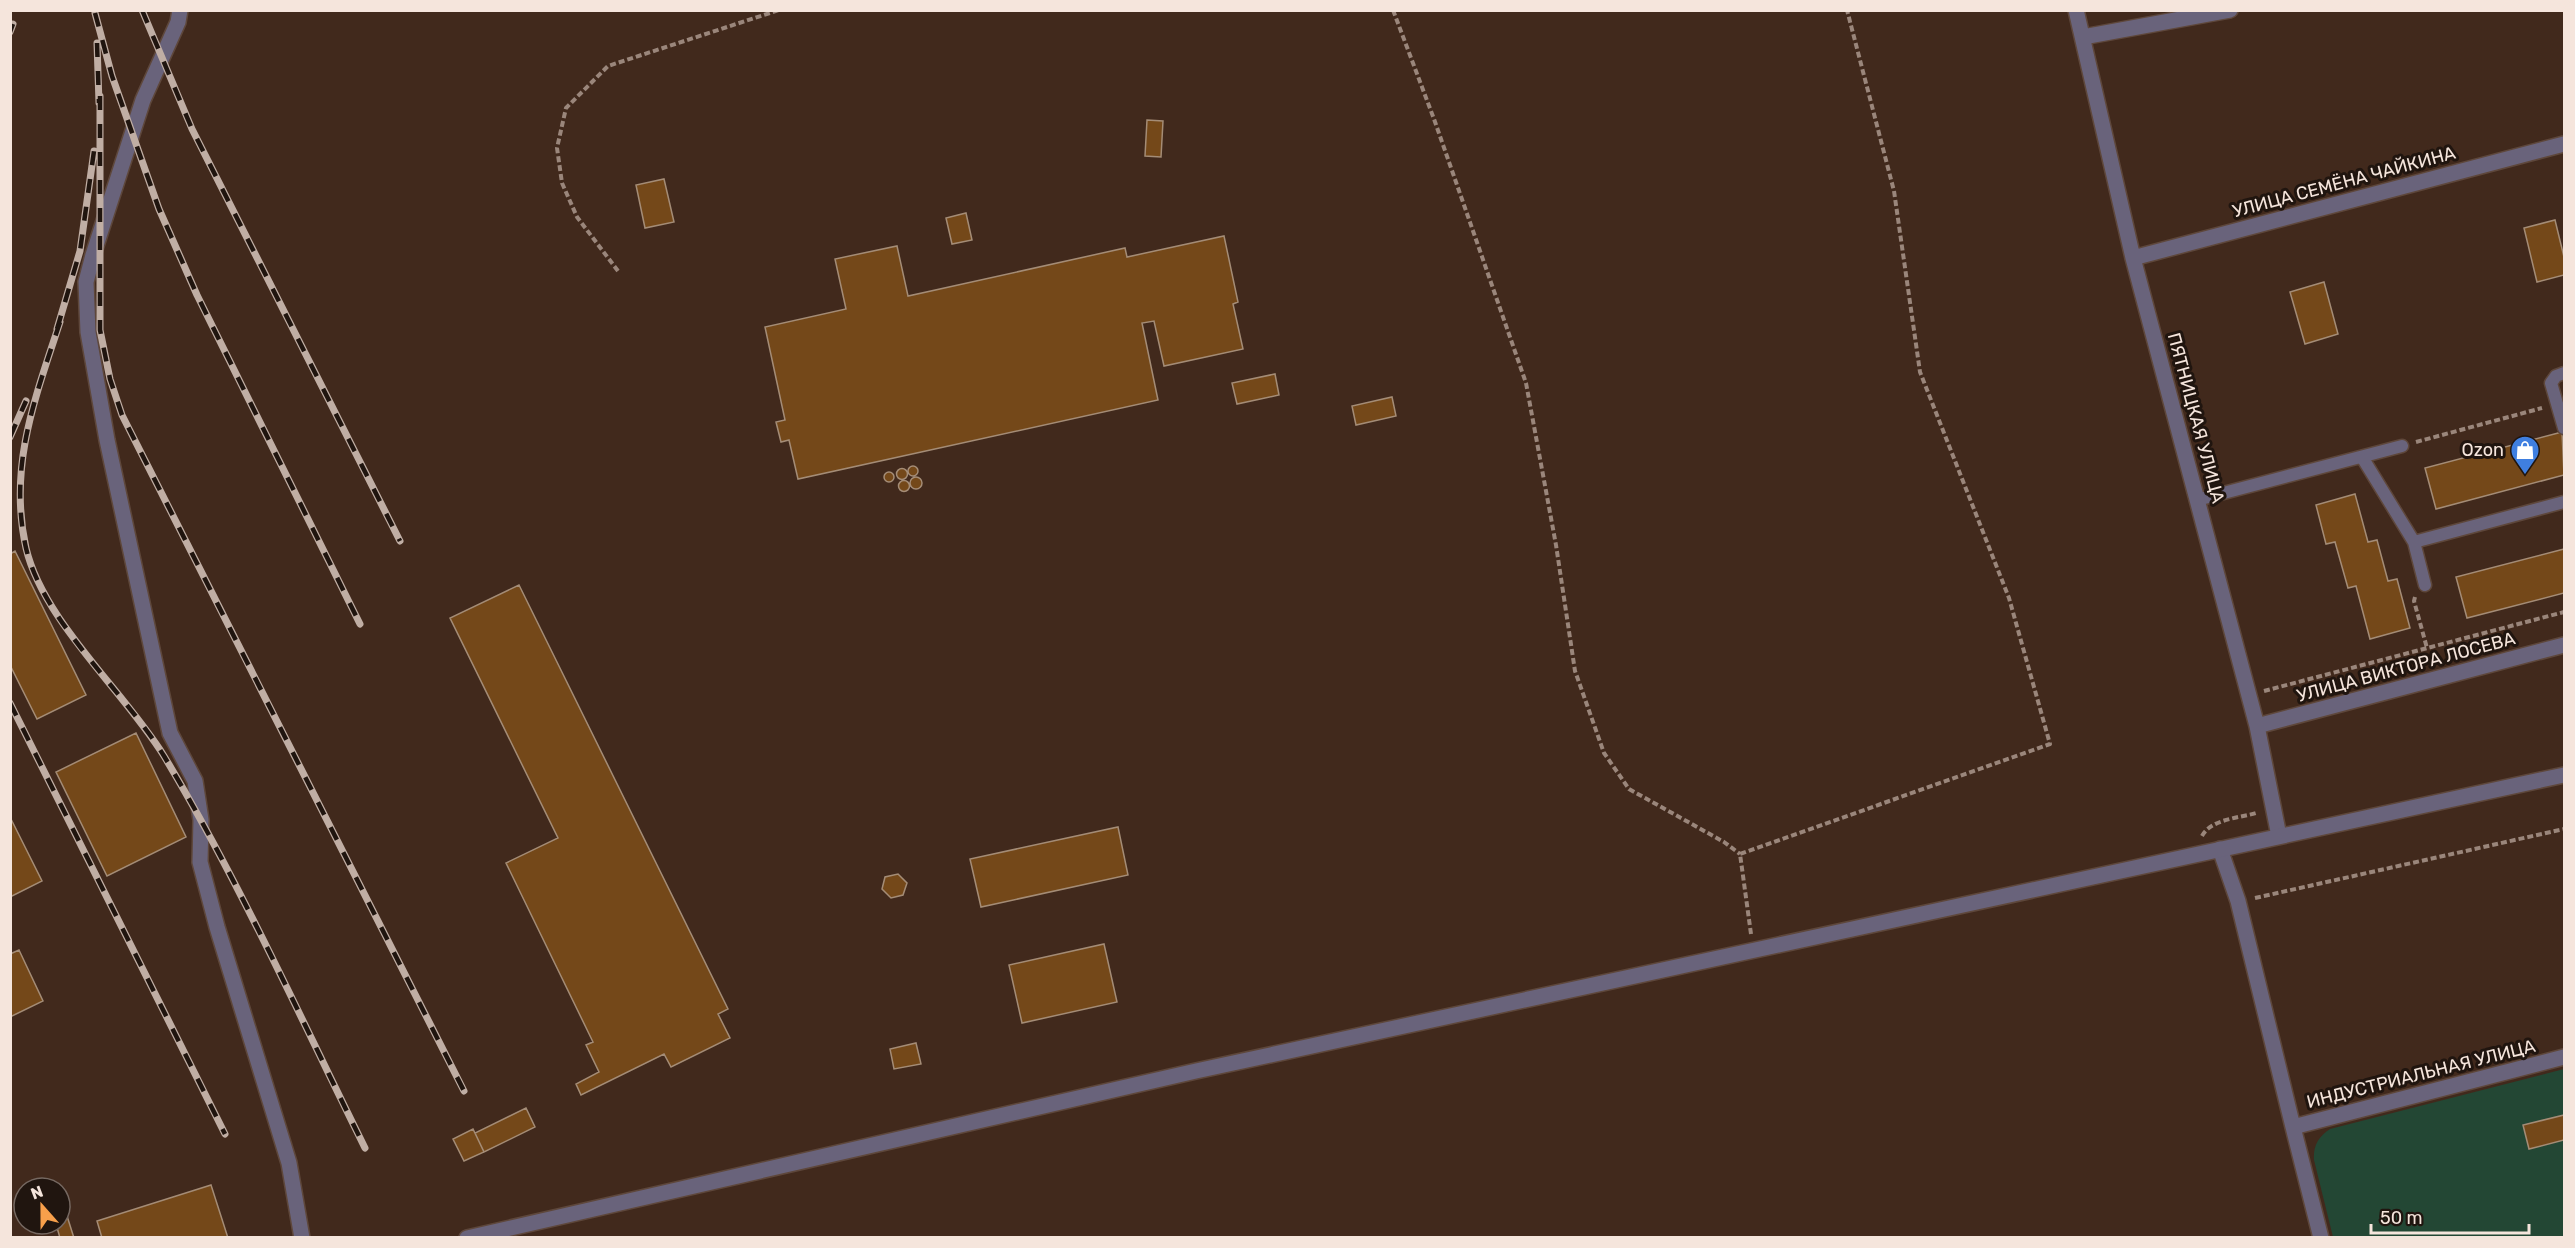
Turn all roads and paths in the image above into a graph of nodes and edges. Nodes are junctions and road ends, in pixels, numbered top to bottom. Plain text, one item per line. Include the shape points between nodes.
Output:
1 (180, 10) edge
2 (779, 10) edge
3 (1393, 10) edge
4 (1847, 10) edge
5 (2076, 10) edge
6 (2230, 10) edge
7 (2083, 38) junction
8 (2565, 144) edge
9 (2133, 258) junction
10 (618, 271) dead end
11 (2565, 373) edge
12 (2557, 404) junction
13 (2564, 428) edge
14 (2402, 446) joint
15 (2362, 456) junction
16 (2197, 500) junction
17 (2565, 502) edge
18 (2414, 542) junction
19 (2425, 585) joint
20 (2565, 612) edge
21 (2565, 645) edge
22 (2427, 648) junction
23 (2249, 695) junction
24 (2257, 726) junction
25 (2565, 775) edge
26 (2273, 809) junction
27 (2565, 829) edge
28 (2279, 836) junction
29 (2213, 850) junction
30 (1740, 854) junction
31 (2238, 901) junction
32 (1753, 950) junction
33 (2565, 1057) edge
34 (2293, 1127) junction
35 (302, 1238) edge
36 (467, 1238) edge
37 (2321, 1238) edge

1 - 35 street via 143,100 93,255 86,282 88,332 107,440 170,733 195,781 201,820 200,862 289,1163
2 - 10 path via 608,66 566,108 557,148 562,183 577,217
3 - 30 path via 1526,383 1575,671 1604,753 1629,789
4 - 30 path via 1894,191 1920,372 2009,598 2049,744
5 - 7 street, ПЯТНИЦКАЯ УЛИЦА
6 - 7 street
7 - 9 street, ПЯТНИЦКАЯ УЛИЦА
8 - 9 street, УЛИЦА СЕМЁНА ЧАЙКИНА
9 - 16 street, ПЯТНИЦКАЯ УЛИЦА
11 - 12 lane via 2552,378
12 - 13 lane
12 - 14 path
14 - 15 lane
15 - 16 lane
15 - 18 lane
16 - 23 street, ПЯТНИЦКАЯ УЛИЦА
17 - 18 lane
18 - 19 lane
19 - 22 path via 2414,601
20 - 22 path
21 - 24 street, УЛИЦА ВИКТОРА ЛОСЕВА
22 - 23 path
23 - 24 street, ПЯТНИЦКАЯ УЛИЦА
24 - 26 street, ПЯТНИЦКАЯ УЛИЦА
25 - 28 street
26 - 28 street, ПЯТНИЦКАЯ УЛИЦА
26 - 29 path via 2206,828 2202,835
27 - 31 path
28 - 29 street
29 - 31 street
29 - 32 street
30 - 32 path
31 - 34 street
32 - 36 street via 1196,1071
33 - 34 street, ИНДУСТРИАЛЬНАЯ УЛИЦА
34 - 37 street, ИНДУСТРИАЛЬНАЯ УЛИЦА

